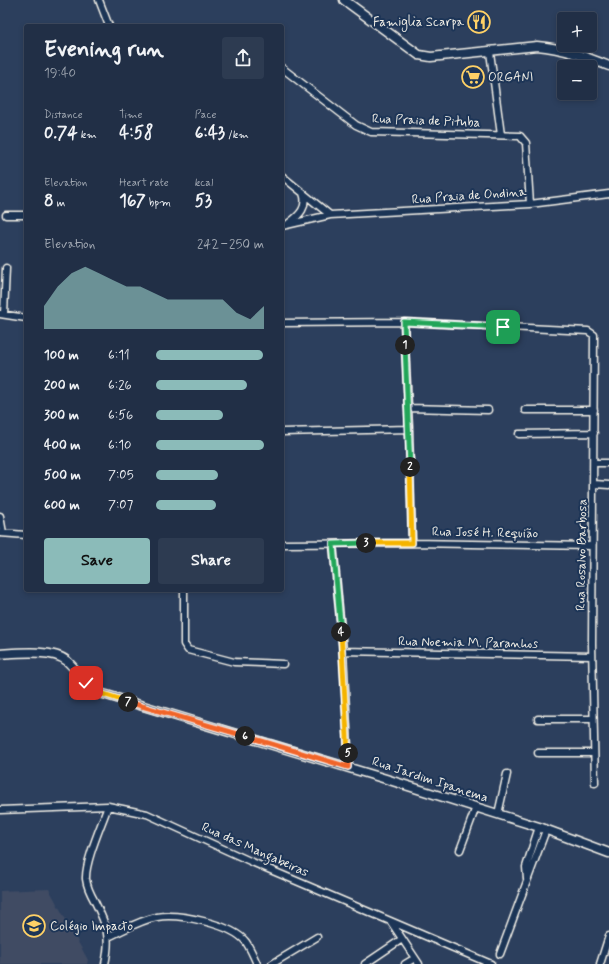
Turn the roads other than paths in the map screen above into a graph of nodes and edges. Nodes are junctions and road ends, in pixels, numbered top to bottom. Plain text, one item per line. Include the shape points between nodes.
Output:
1 (99, 0) edge
2 (344, 0) edge
3 (108, 24) edge
4 (490, 52) junction
5 (609, 66) edge
6 (284, 70) edge
7 (501, 135) junction
8 (284, 178) edge
9 (302, 192) junction
10 (609, 194) edge
11 (530, 204) junction
12 (24, 214) edge
13 (6, 215) dead end
14 (330, 215) junction
15 (285, 225) edge
16 (6, 268) dead end
17 (2, 314) edge
18 (24, 318) edge
19 (404, 322) junction
20 (284, 323) edge
21 (408, 408) junction
22 (488, 410) dead end
23 (525, 410) dead end
24 (594, 410) junction
25 (410, 429) junction
26 (284, 432) edge
27 (594, 433) junction
28 (519, 434) dead end
29 (594, 463) junction
30 (609, 463) edge
31 (594, 484) junction
32 (609, 485) edge
33 (0, 516) edge
34 (1, 533) edge
35 (24, 535) edge
36 (412, 543) junction
37 (284, 544) edge
38 (333, 544) junction
39 (592, 546) junction
40 (184, 592) edge
41 (343, 651) junction
42 (0, 654) edge
43 (592, 656) junction
44 (283, 664) dead end
45 (538, 719) dead end
46 (593, 719) junction
47 (538, 753) dead end
48 (594, 753) junction
49 (348, 767) junction
50 (507, 774) dead end
51 (594, 783) dead end
52 (108, 806) junction
53 (476, 807) junction
54 (0, 810) edge
55 (498, 814) junction
56 (542, 829) junction
57 (460, 850) dead end
58 (609, 853) edge
59 (391, 921) junction
60 (108, 936) junction
61 (609, 936) edge
62 (317, 937) dead end
63 (402, 939) junction
64 (500, 954) dead end
65 (414, 958) junction
66 (105, 964) edge
67 (257, 964) edge
68 (272, 964) edge
69 (365, 964) edge
70 (405, 964) edge
71 (419, 964) edge
72 (490, 964) edge
73 (600, 964) edge

1 - 3 street
2 - 4 street via 419,55 431,57
4 - 5 street via 537,46 551,47
4 - 7 street
6 - 7 street, Rua Praia de Pituba via 356,124 371,132
7 - 11 street, Rua Praia de Pituba via 517,135 526,143
8 - 9 street
9 - 14 street
9 - 15 street via 305,198 302,210
10 - 11 street, Rua Praia de Ondina
11 - 14 street, Rua Praia de Ondina
12 - 13 street
14 - 15 street, Rua Praia de Ondina
16 - 17 street
17 - 18 street
19 - 20 street
19 - 21 street
19 - 24 street, Rua Rosalvo Barbosa via 592,332 596,339
21 - 22 street
21 - 25 street
23 - 24 street
24 - 27 street, Rua Rosalvo Barbosa
25 - 26 street
25 - 36 street
27 - 28 street
27 - 29 street, Rua Rosalvo Barbosa
29 - 30 street
29 - 31 street, Rua Rosalvo Barbosa
31 - 32 street
31 - 39 street, Rua Rosalvo Barbosa
33 - 34 street
34 - 35 street
36 - 38 street, Rua José H. Requião
36 - 39 street, Rua José H. Requião
37 - 38 street, Rua José H. Requião
38 - 41 street
39 - 43 street, Rua Rosalvo Barbosa
40 - 44 street via 184,644 188,650 234,662
41 - 43 street, Rua Noemia M. Paranhos
41 - 49 street
42 - 49 street, Rua Jardim Ipanema via 59,656 100,693
43 - 46 street, Rua Rosalvo Barbosa
45 - 46 street
46 - 48 street, Rua Rosalvo Barbosa
47 - 48 street
48 - 51 street, Rua Rosalvo Barbosa
49 - 53 street, Rua Jardim Ipanema
50 - 55 street
52 - 54 street, Rua das Mangabeiras
52 - 59 street, Rua das Mangabeiras via 147,814
52 - 60 street via 88,863 86,878
53 - 55 street, Rua Jardim Ipanema
53 - 57 street
55 - 56 street, Rua Jardim Ipanema
56 - 58 street, Rua Jardim Ipanema
56 - 64 street via 526,867 527,878
59 - 63 street
59 - 72 street, Rua das Mangabeiras
60 - 66 street via 109,948
60 - 67 street via 155,918 168,915 183,917 225,928 237,934 246,942
61 - 73 street
62 - 68 street
63 - 65 street
63 - 69 street
65 - 70 street
65 - 71 street

